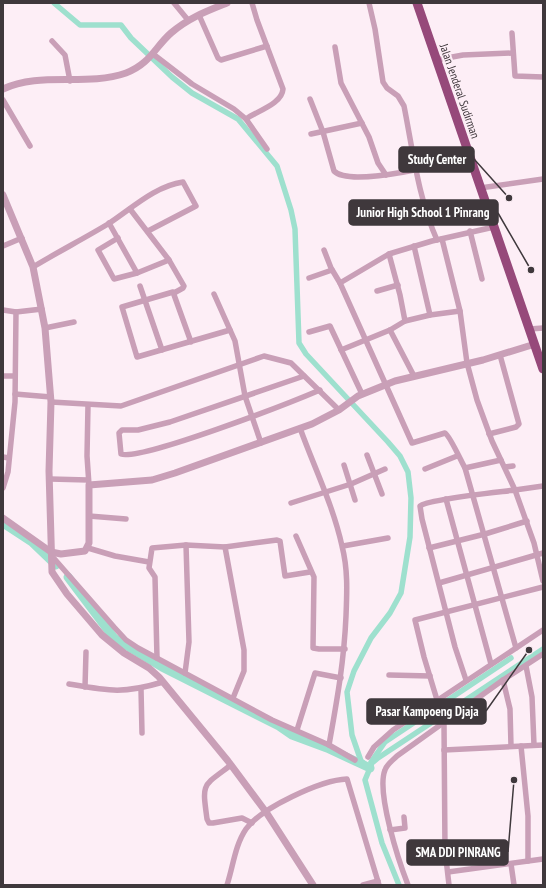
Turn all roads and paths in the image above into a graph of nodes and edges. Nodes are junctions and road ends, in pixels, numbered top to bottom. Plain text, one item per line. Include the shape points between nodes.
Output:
1 (174, 3) edge
2 (227, 3) edge
3 (252, 3) edge
4 (369, 3) edge
5 (417, 3) edge
6 (199, 14) junction
7 (188, 20) junction
8 (512, 33) dead end
9 (52, 41) dead end
10 (267, 46) junction
11 (335, 47) dead end
12 (513, 53) junction
13 (156, 57) junction
14 (436, 60) junction
15 (543, 77) edge
16 (70, 81) junction
17 (3, 89) edge
18 (310, 99) dead end
19 (3, 100) edge
20 (246, 119) junction
21 (362, 123) junction
22 (323, 132) junction
23 (311, 134) dead end
24 (30, 146) dead end
25 (267, 149) dead end
26 (470, 157) junction
27 (415, 169) junction
28 (386, 174) junction
29 (543, 179) edge
30 (480, 188) junction
31 (3, 195) edge
32 (130, 210) junction
33 (109, 223) junction
34 (494, 227) junction
35 (148, 231) junction
36 (470, 231) junction
37 (22, 238) junction
38 (118, 238) junction
39 (439, 239) junction
40 (3, 246) edge
41 (414, 246) junction
42 (324, 250) dead end
43 (389, 254) junction
44 (169, 260) junction
45 (32, 267) junction
46 (332, 270) junction
47 (136, 273) junction
48 (309, 278) dead end
49 (482, 279) dead end
50 (340, 283) junction
51 (398, 285) junction
52 (140, 286) dead end
53 (377, 292) dead end
54 (174, 293) junction
55 (214, 294) dead end
56 (146, 300) junction
57 (42, 309) junction
58 (3, 310) edge
59 (460, 311) junction
60 (16, 312) junction
61 (430, 315) junction
62 (405, 321) junction
63 (74, 322) dead end
64 (45, 328) junction
65 (543, 328) edge
66 (530, 329) junction
67 (230, 330) junction
68 (390, 330) junction
69 (309, 332) dead end
70 (365, 341) junction
71 (191, 342) junction
72 (535, 344) junction
73 (162, 350) junction
74 (341, 350) junction
75 (500, 355) junction
76 (467, 363) junction
77 (239, 364) junction
78 (543, 369) edge
79 (3, 376) edge
80 (16, 376) junction
81 (304, 376) junction
82 (414, 376) junction
83 (385, 385) junction
84 (320, 390) junction
85 (15, 394) junction
86 (362, 394) junction
87 (245, 396) junction
88 (51, 400) junction
89 (88, 405) junction
90 (340, 409) junction
91 (252, 416) junction
92 (300, 428) junction
93 (489, 434) junction
94 (261, 443) junction
95 (367, 455) dead end
96 (458, 456) junction
97 (6, 457) edge
98 (501, 460) junction
99 (344, 465) dead end
100 (513, 466) dead end
101 (505, 467) junction
102 (385, 468) dead end
103 (465, 468) junction
104 (425, 469) dead end
105 (374, 474) junction
106 (50, 479) junction
107 (89, 482) junction
108 (351, 484) junction
109 (543, 486) edge
110 (3, 488) edge
111 (515, 490) junction
112 (326, 493) junction
113 (382, 494) dead end
114 (474, 496) junction
115 (446, 499) junction
116 (356, 500) dead end
117 (291, 503) dead end
118 (89, 516) junction
119 (3, 518) edge
120 (126, 519) dead end
121 (527, 521) junction
122 (485, 534) junction
123 (296, 536) dead end
124 (388, 538) dead end
125 (456, 540) junction
126 (186, 545) junction
127 (342, 546) junction
128 (225, 547) junction
129 (88, 548) junction
130 (429, 548) junction
131 (540, 553) edge
132 (51, 555) junction
133 (149, 562) junction
134 (495, 567) junction
135 (310, 572) junction
136 (466, 576) junction
137 (543, 581) edge
138 (439, 583) junction
139 (543, 586) edge
140 (502, 597) junction
141 (474, 604) junction
142 (445, 612) junction
143 (543, 630) edge
144 (516, 648) junction
145 (345, 649) junction
146 (86, 652) dead end
147 (543, 654) edge
148 (157, 658) junction
149 (491, 664) junction
150 (526, 666) junction
151 (185, 673) junction
152 (389, 675) dead end
153 (430, 676) junction
154 (341, 678) junction
155 (466, 680) junction
156 (503, 680) junction
157 (163, 682) junction
158 (69, 684) dead end
159 (85, 687) junction
160 (141, 689) junction
161 (233, 698) junction
162 (437, 701) junction
163 (444, 723) junction
164 (297, 730) junction
165 (142, 733) dead end
166 (329, 745) junction
167 (534, 745) junction
168 (543, 745) edge
169 (511, 746) junction
170 (521, 746) junction
171 (444, 750) junction
172 (368, 757) dead end
173 (355, 760) dead end
174 (231, 765) junction
175 (264, 809) junction
176 (404, 817) dead end
177 (249, 821) junction
178 (390, 830) junction
179 (543, 859) edge
180 (528, 861) junction
181 (511, 864) junction
182 (448, 872) junction
183 (378, 883) edge
184 (227, 885) edge
185 (313, 885) edge
186 (363, 885) edge
187 (408, 885) edge
188 (449, 885) edge
189 (514, 885) edge

1 - 7 street
2 - 6 street
3 - 10 street
4 - 27 street via 380,74 387,88 398,96 404,106
5 - 14 highway, Jalan Jenderal Sudirman
6 - 7 street
6 - 10 street via 221,60
7 - 13 street via 167,37
8 - 12 street
9 - 16 street via 65,55
10 - 20 street via 283,92 276,100
11 - 21 street via 341,83
12 - 14 street via 458,55
12 - 15 street via 515,76
13 - 16 street via 134,69 96,80
13 - 20 street
14 - 26 highway, Jalan Jenderal Sudirman
16 - 17 street via 30,82
18 - 22 street
19 - 24 street
20 - 25 street
21 - 22 street
21 - 28 street via 378,163
22 - 23 street
22 - 28 street via 337,174 354,177
26 - 27 street
26 - 30 highway, Jalan Jenderal Sudirman
27 - 28 street
27 - 39 street via 426,213
29 - 30 street
30 - 34 highway, Jalan Jenderal Sudirman
31 - 37 street
32 - 33 street
32 - 35 street
32 - 35 street via 166,187 183,182 196,206
33 - 38 street
33 - 45 street
34 - 36 street
34 - 66 highway, Jalan Jenderal Sudirman
35 - 44 street
36 - 39 street
36 - 49 street
37 - 40 street
37 - 45 street
38 - 47 street
38 - 47 street via 98,250 110,275 114,279
39 - 41 street
39 - 59 street
41 - 43 street
41 - 61 street
42 - 46 street
43 - 50 street
43 - 51 street
44 - 47 street
44 - 54 street via 184,286
45 - 57 street
46 - 48 street
46 - 50 street
50 - 70 street
51 - 53 street
51 - 62 street
52 - 56 street
54 - 56 street
54 - 71 street
55 - 67 street
56 - 73 street
56 - 73 street via 122,307 137,356
57 - 60 street
57 - 64 street
58 - 60 street
59 - 61 street
59 - 76 street
60 - 80 street
61 - 62 street
62 - 68 street
63 - 64 street
64 - 88 street
65 - 66 street
66 - 72 highway, Jalan Jenderal Sudirman
67 - 71 street
67 - 77 street
68 - 70 street
68 - 82 street
69 - 74 street via 330,326
70 - 74 street
70 - 83 street
71 - 73 street
72 - 75 street
72 - 78 highway, Jalan Jenderal Sudirman
74 - 86 street
75 - 76 street
75 - 93 street via 519,424
76 - 82 street
76 - 93 street
77 - 81 street via 261,356 269,356 291,363
77 - 87 street
77 - 89 street via 121,406
79 - 80 street
80 - 85 street
81 - 84 street
81 - 87 street
82 - 83 street
83 - 86 street
83 - 96 street via 412,443 445,433
84 - 90 street
84 - 91 street
85 - 88 street
85 - 97 street
86 - 90 street
87 - 91 street
87 - 91 street via 150,428 122,430 119,433 121,454 151,450
88 - 89 street
88 - 106 street
89 - 107 street
90 - 92 street
91 - 94 street
92 - 94 street
92 - 112 street
93 - 98 street
94 - 107 street via 152,480
95 - 105 street
96 - 103 street
96 - 104 street
97 - 110 street via 7,479
98 - 101 street
98 - 103 street
99 - 108 street
100 - 101 street
101 - 111 street
102 - 105 street
103 - 114 street
105 - 108 street
105 - 113 street
106 - 107 street
106 - 132 street
107 - 118 street
108 - 112 street
108 - 116 street
109 - 111 street
111 - 114 street
111 - 121 street
112 - 117 street
112 - 127 street
114 - 115 street
114 - 122 street
115 - 125 street
115 - 130 street via 424,503 419,507
118 - 120 street
118 - 129 street
119 - 132 street
121 - 122 street
121 - 131 street
122 - 125 street
122 - 134 street
123 - 135 street
124 - 127 street
125 - 130 street
125 - 136 street
126 - 128 street
126 - 133 street via 154,547 150,551
126 - 151 street via 189,642
127 - 145 street via 347,594
128 - 135 street via 280,541 285,576
128 - 161 street via 244,650 244,671
129 - 132 street via 83,552
129 - 133 street
130 - 138 street
131 - 134 street
131 - 137 street
132 - 148 street via 126,640
132 - 157 street via 52,572 102,635 154,672
133 - 148 street via 149,568 155,577
134 - 136 street
134 - 140 street
135 - 145 street via 314,581 313,648
136 - 138 street
136 - 141 street
138 - 142 street
139 - 140 street
140 - 141 street
140 - 144 street
141 - 142 street
141 - 149 street
142 - 153 street via 415,620
142 - 155 street
143 - 144 street
144 - 149 street
145 - 154 street
146 - 159 street
147 - 150 street
148 - 151 street
149 - 155 street
150 - 156 street
150 - 167 street via 532,697
151 - 161 street
152 - 153 street
153 - 162 street
154 - 164 street via 315,673
154 - 166 street
155 - 162 street
156 - 163 street
156 - 169 street via 510,709
157 - 160 street
157 - 174 street
158 - 159 street
159 - 160 street via 112,691
160 - 165 street
161 - 164 street via 272,720
162 - 163 street
162 - 172 street via 384,737
163 - 171 street
163 - 178 street via 397,756 385,768 383,780
164 - 166 street
166 - 173 street
167 - 168 street
167 - 170 street
169 - 170 street
169 - 171 street
170 - 180 street via 528,816
171 - 182 street via 445,850
174 - 175 street
174 - 177 street via 207,783 204,789 207,819 209,823 242,818
175 - 177 street
175 - 183 street via 321,786 347,779
175 - 185 street
176 - 178 street via 405,828
177 - 184 street
178 - 187 street
179 - 180 street
180 - 181 street
181 - 182 street
181 - 189 street
182 - 188 street
183 - 186 street

